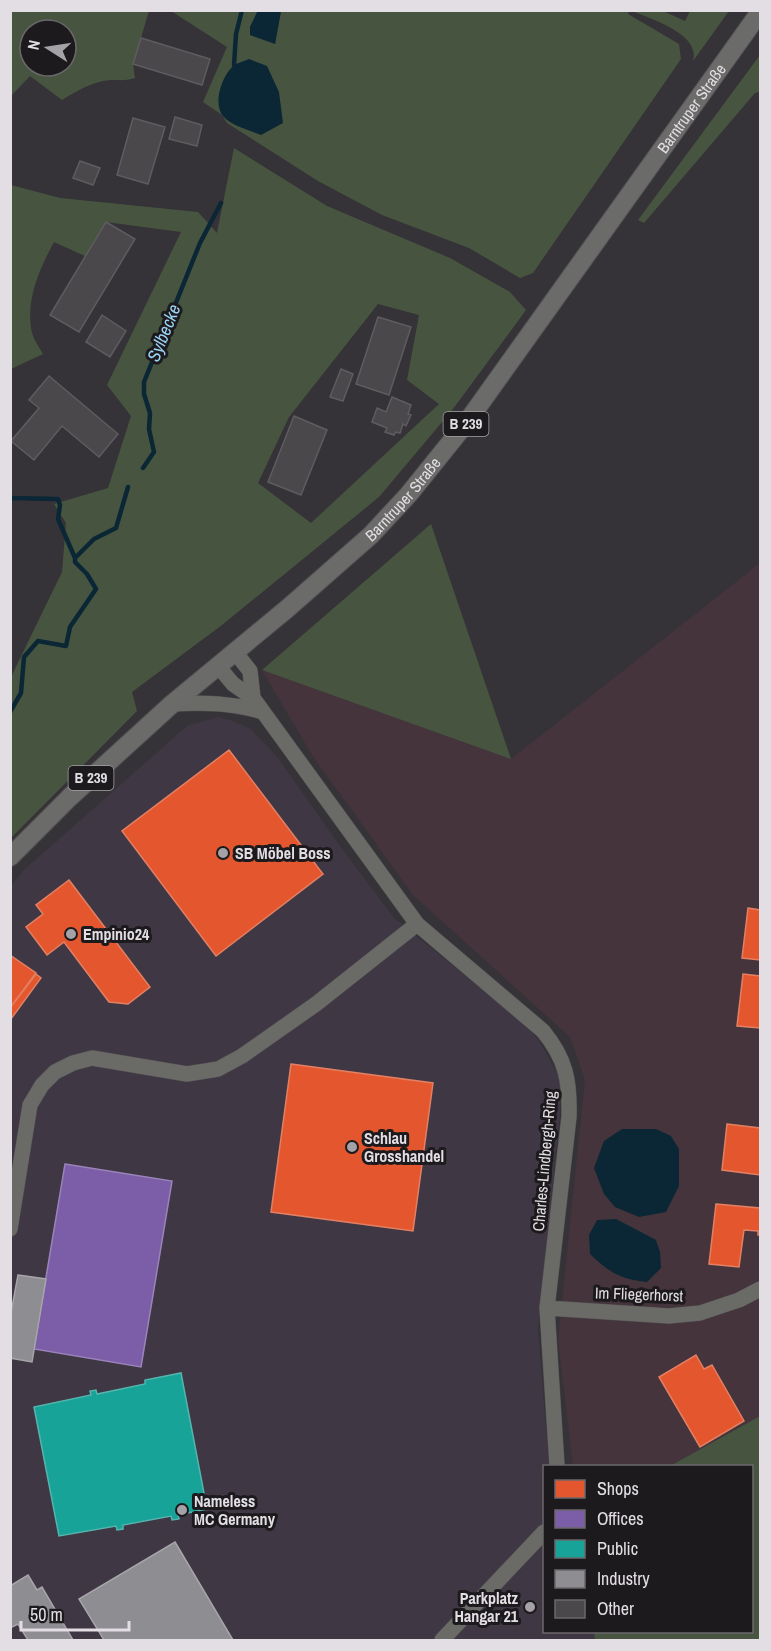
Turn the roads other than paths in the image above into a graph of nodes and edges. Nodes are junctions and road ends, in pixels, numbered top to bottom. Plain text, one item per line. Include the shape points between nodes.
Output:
1 (760, 12) edge
2 (235, 652) junction
3 (218, 666) junction
4 (253, 698) junction
5 (172, 704) junction
6 (262, 712) junction
7 (10, 857) edge
8 (417, 924) junction
9 (10, 1229) edge
10 (760, 1289) edge
11 (547, 1308) junction
12 (557, 1465) edge
13 (543, 1533) edge
14 (442, 1641) edge

1 - 2 main road, Barntruper Straße / B 239 via 467,423 410,494 346,558
2 - 3 main road, Barntruper Straße / B 239
2 - 4 street, Charles-Lindbergh-Ring via 250,670
3 - 4 street, Charles-Lindbergh-Ring via 233,684
3 - 5 main road, Barntruper Straße / B 239
4 - 6 street, Charles-Lindbergh-Ring
5 - 6 street via 217,703
5 - 7 main road, Barntruper Straße / B 239
6 - 8 street, Charles-Lindbergh-Ring
8 - 9 street via 316,1004 218,1069 187,1074 92,1058 55,1072 30,1105
8 - 11 street, Charles-Lindbergh-Ring via 543,1031 565,1068 570,1089 569,1117
10 - 11 street, Im Fliegerhorst via 700,1313 669,1316
11 - 12 street, Charles-Lindbergh-Ring
13 - 14 street

